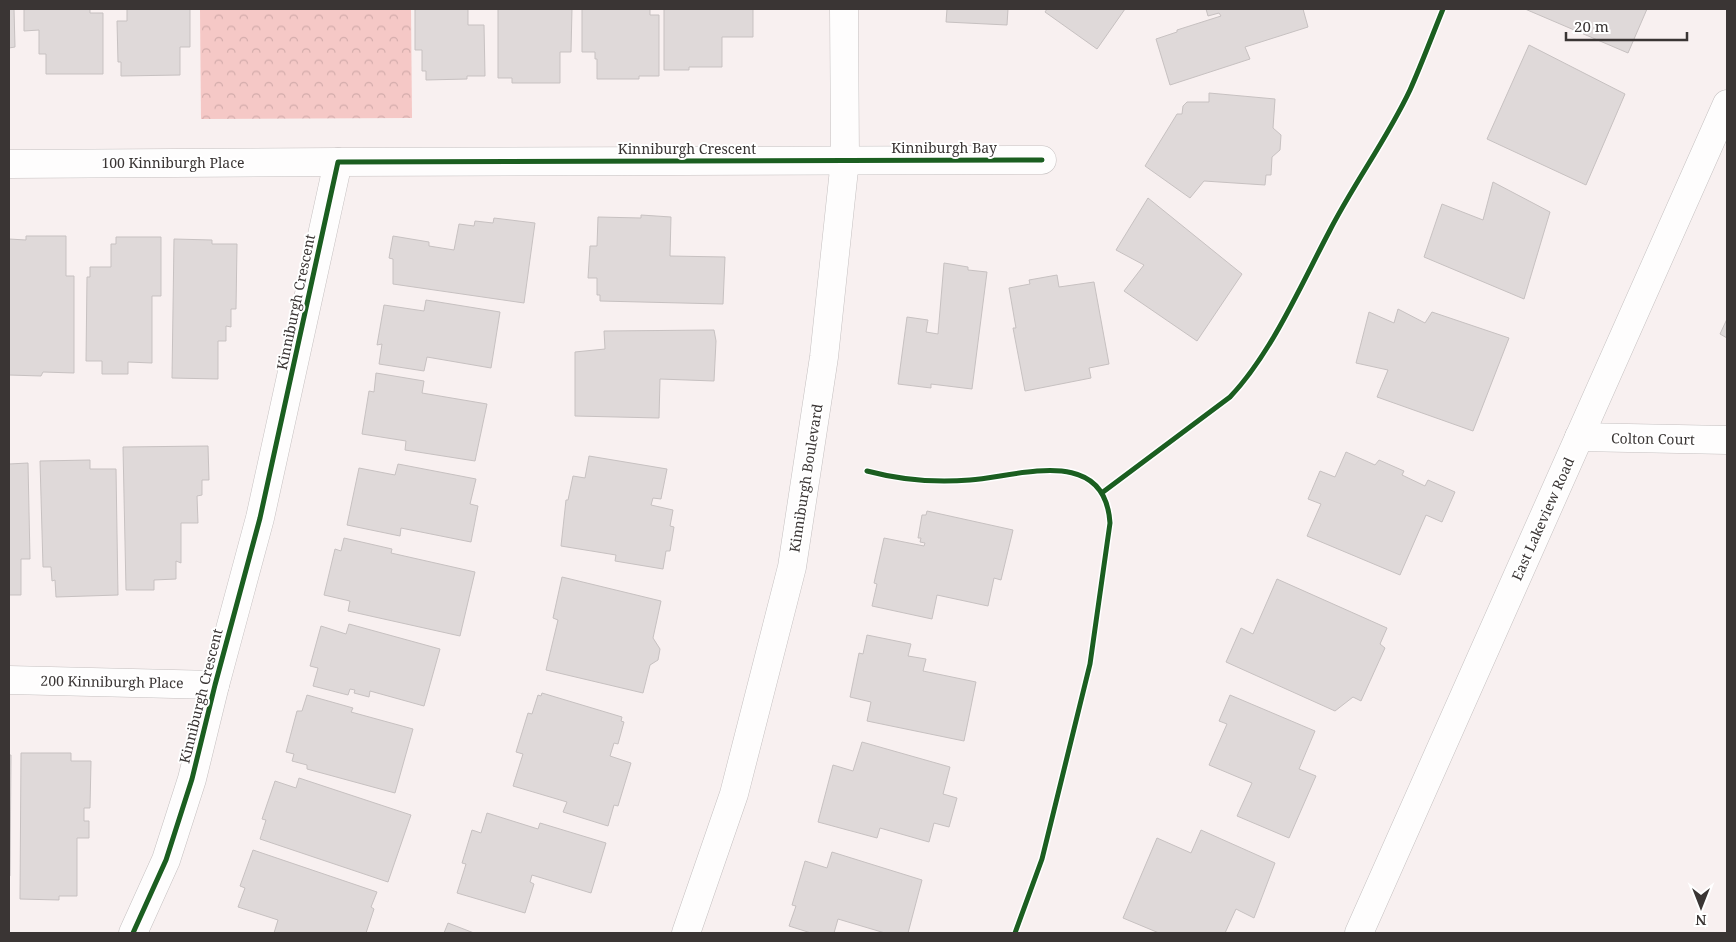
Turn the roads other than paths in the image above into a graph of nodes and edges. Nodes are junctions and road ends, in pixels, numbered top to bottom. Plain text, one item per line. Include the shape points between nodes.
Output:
1 (844, 9) edge
2 (1727, 104) edge
3 (845, 160) junction
4 (1042, 160) dead end
5 (338, 162) junction
6 (9, 164) edge
7 (1579, 437) junction
8 (1727, 440) edge
9 (9, 680) edge
10 (215, 685) junction
11 (134, 933) edge
12 (686, 933) edge
13 (1359, 933) edge

1 - 3 street, Kinniburgh Boulevard
2 - 7 street, East Lakeview Road
3 - 4 street, Kinniburgh Bay
3 - 5 street, Kinniburgh Crescent
3 - 12 street, Kinniburgh Boulevard via 824,357 792,567 734,794
5 - 6 street, 100 Kinniburgh Place
5 - 10 street, Kinniburgh Crescent via 260,518
7 - 8 street, Colton Court
7 - 13 street, East Lakeview Road
9 - 10 street, 200 Kinniburgh Place
10 - 11 street, Kinniburgh Crescent via 192,780 166,860

